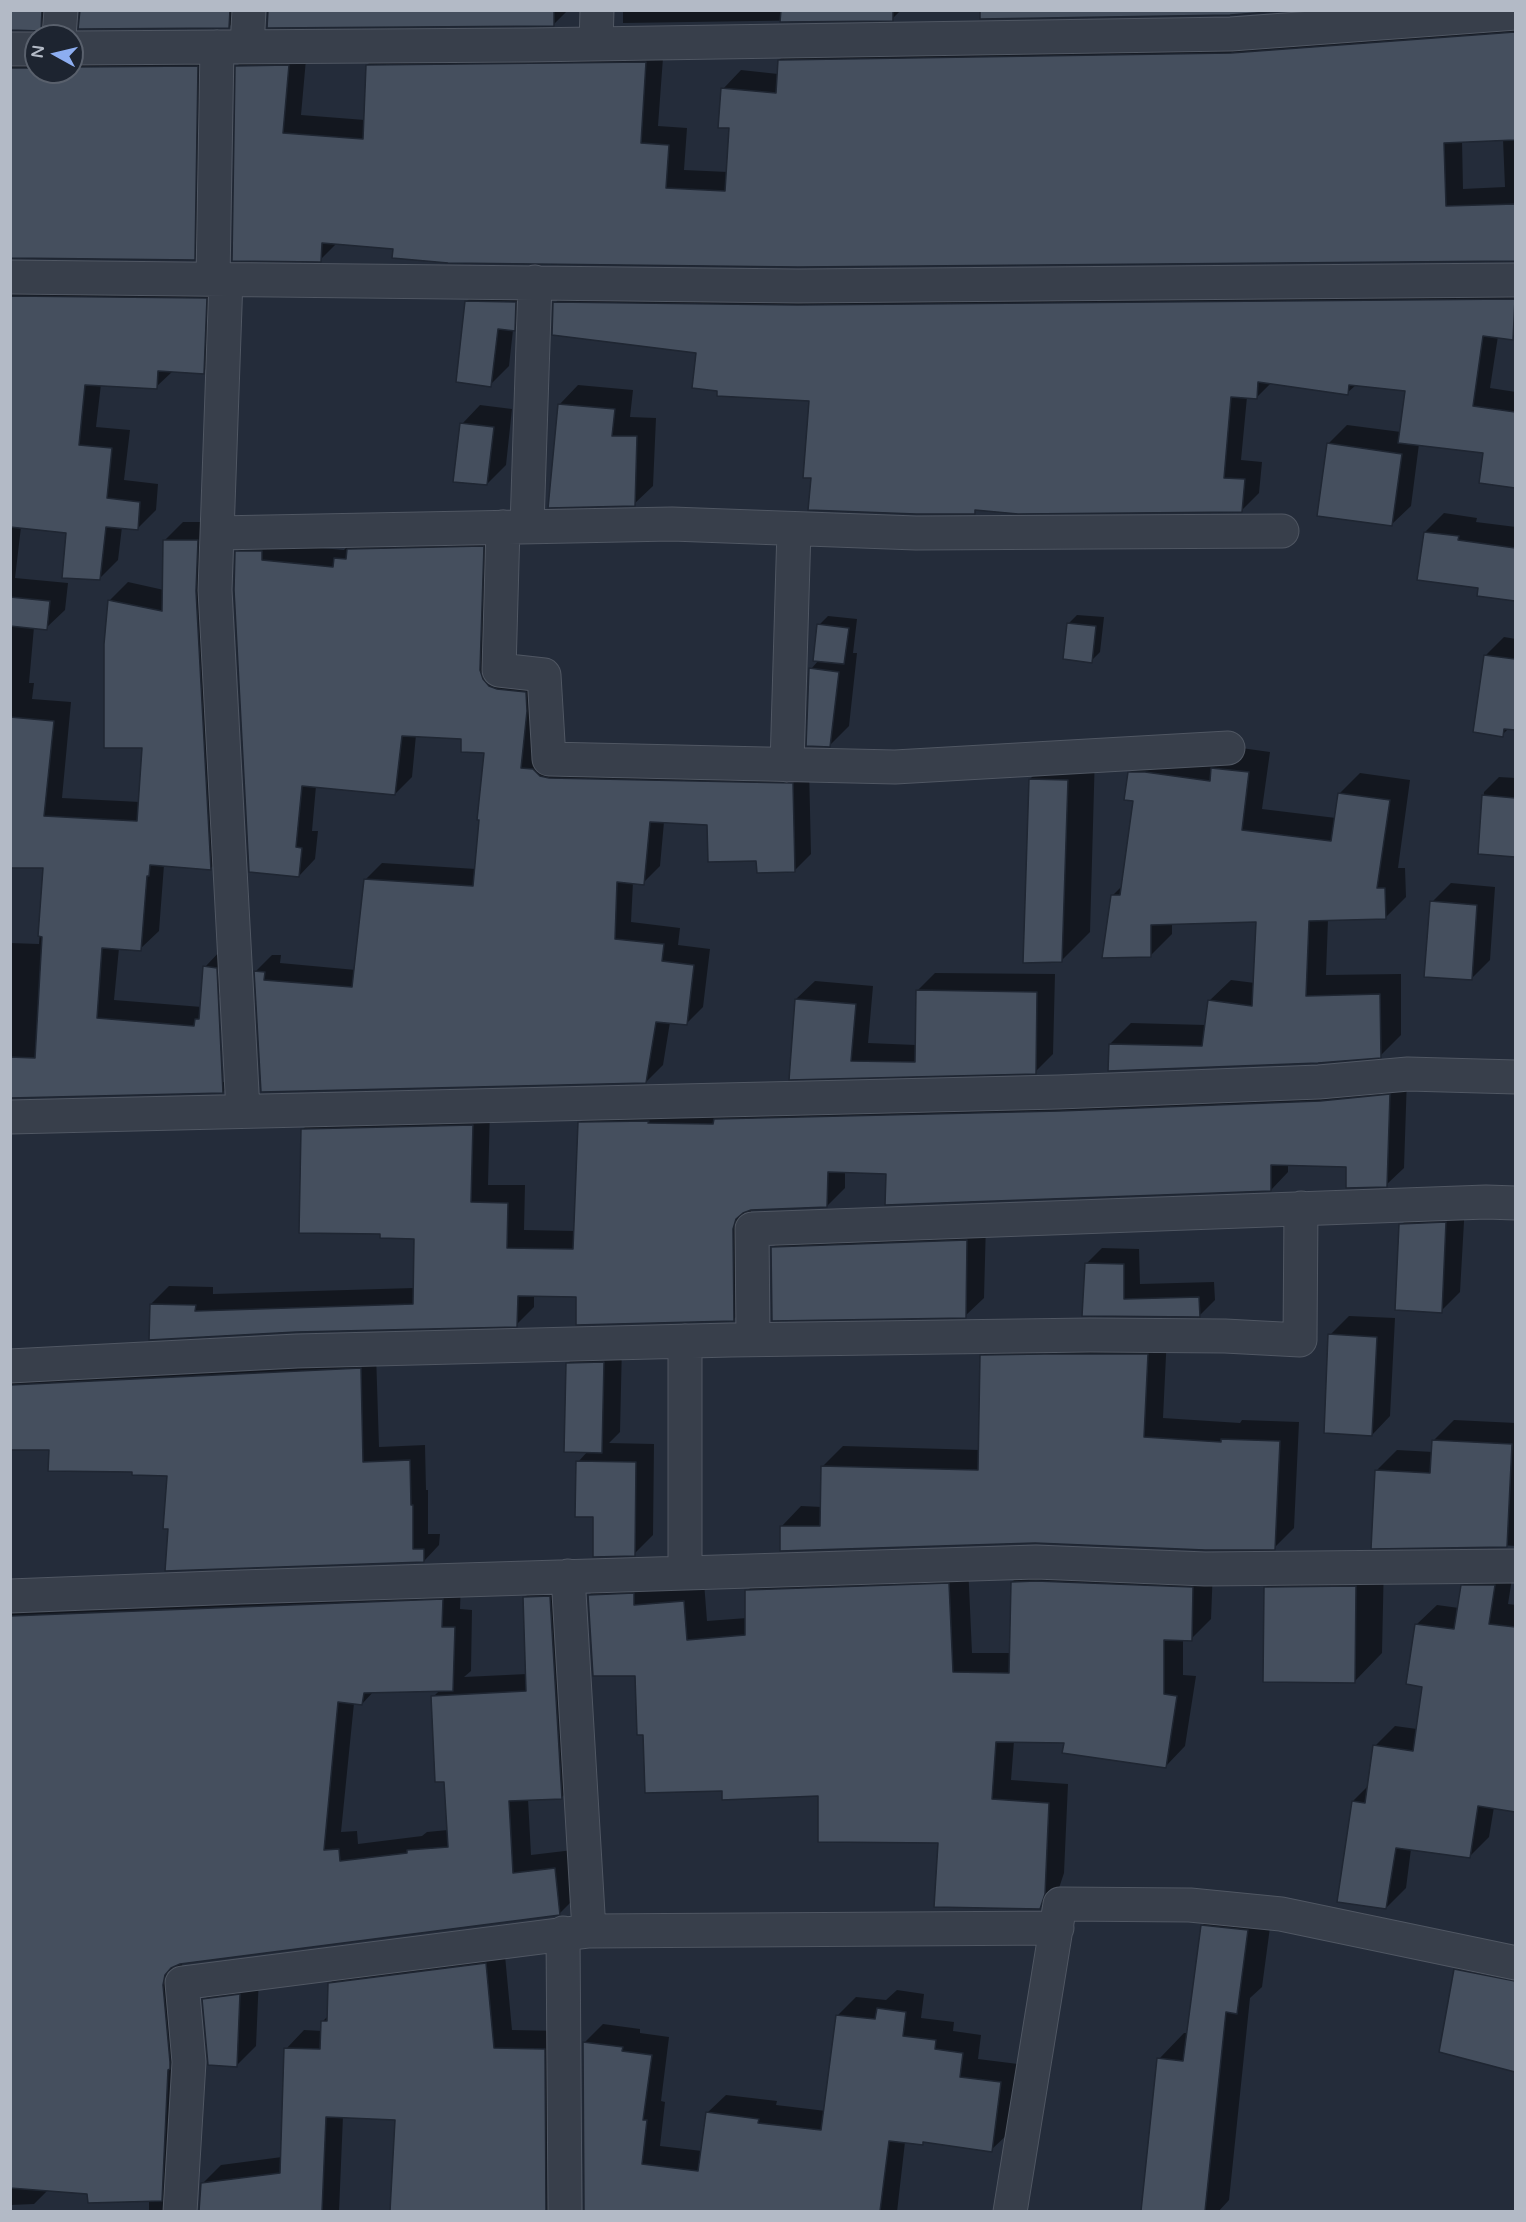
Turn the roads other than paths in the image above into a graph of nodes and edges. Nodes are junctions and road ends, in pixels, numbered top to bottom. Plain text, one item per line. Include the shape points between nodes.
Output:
1 (249, 10) edge
2 (597, 10) edge
3 (1515, 13) edge
4 (1365, 17) edge
5 (596, 43) junction
6 (232, 47) junction
7 (84, 48) edge
8 (10, 276) edge
9 (220, 279) junction
10 (1515, 280) edge
11 (535, 282) junction
12 (515, 526) junction
13 (794, 529) junction
14 (1282, 531) dead end
15 (217, 533) junction
16 (1228, 748) dead end
17 (787, 765) junction
18 (1515, 1077) edge
19 (243, 1111) junction
20 (10, 1117) edge
21 (1515, 1203) edge
22 (1301, 1208) junction
23 (753, 1339) junction
24 (685, 1341) junction
25 (10, 1366) edge
26 (1515, 1566) edge
27 (685, 1573) junction
28 (567, 1576) junction
29 (10, 1596) edge
30 (1056, 1928) junction
31 (576, 1932) junction
32 (1515, 1963) edge
33 (180, 2211) edge
34 (565, 2211) edge
35 (1010, 2211) edge

1 - 6 street
2 - 5 street
3 - 4 street
4 - 5 street via 1231,34
5 - 6 street
6 - 7 street
6 - 9 street
8 - 9 street
9 - 11 street
9 - 15 street
10 - 11 street via 798,286
11 - 12 street
12 - 13 street via 672,524
12 - 15 street
12 - 17 street via 499,670 544,675 549,759
13 - 14 street via 916,533
13 - 17 street
15 - 19 street via 215,591
16 - 17 street via 895,767
18 - 19 street via 1408,1074 1318,1082 1059,1092
19 - 20 street
21 - 22 street
22 - 23 street via 752,1229
22 - 23 street via 1300,1340 1090,1335
23 - 24 street
24 - 25 street via 297,1351
24 - 27 street
26 - 27 street via 1205,1569 1036,1562
27 - 28 street
28 - 29 street
28 - 31 street
30 - 31 street
30 - 32 street via 1060,1904 1190,1905 1281,1914
30 - 35 street
31 - 33 street via 182,1983 189,2062
31 - 34 street

